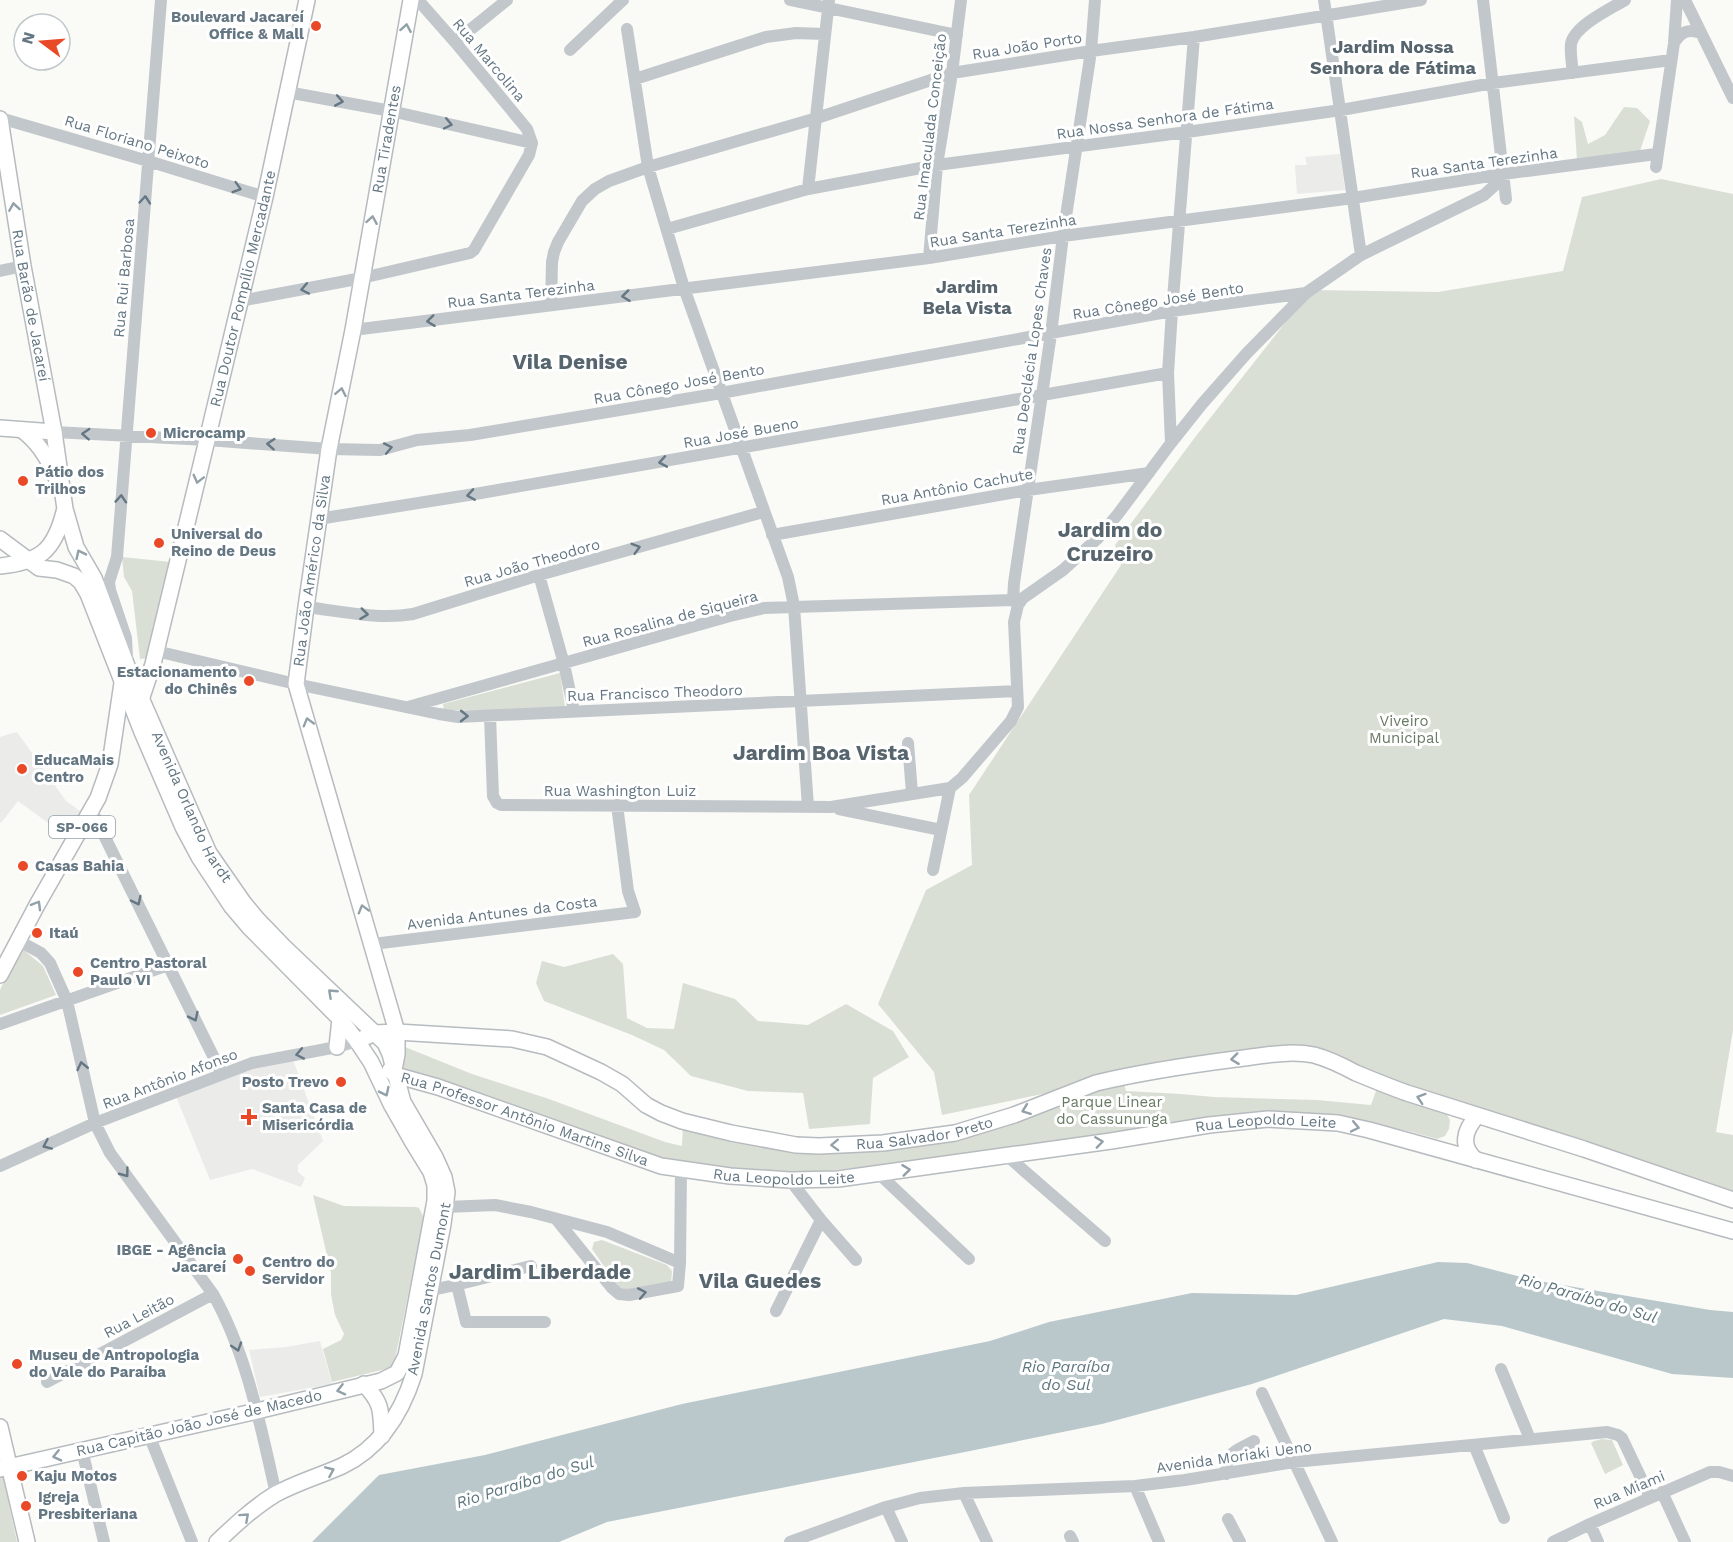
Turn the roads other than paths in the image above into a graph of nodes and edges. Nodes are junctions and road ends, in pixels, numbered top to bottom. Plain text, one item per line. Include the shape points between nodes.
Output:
1 (160, 0) edge
2 (307, 0) edge
3 (411, 0) edge
4 (418, 0) edge
5 (507, 0) edge
6 (623, 0) edge
7 (790, 0) edge
8 (961, 0) edge
9 (1095, 0) edge
10 (1324, 0) edge
11 (1421, 0) edge
12 (1483, 0) edge
13 (1625, 0) edge
14 (1677, 0) edge
15 (1685, 0) edge
16 (828, 4) edge
17 (1326, 15) junction
18 (627, 29) dead end
19 (1701, 33) junction
20 (825, 34) junction
21 (957, 35) junction
22 (1194, 37) junction
23 (454, 42) junction
24 (1674, 43) junction
25 (570, 50) dead end
26 (1090, 51) junction
27 (1671, 60) junction
28 (952, 73) junction
29 (1573, 73) junction
30 (635, 79) junction
31 (1493, 83) junction
32 (287, 92) junction
33 (1733, 98) edge
34 (1341, 110) junction
35 (391, 111) junction
36 (817, 118) junction
37 (0, 119) edge
38 (1187, 132) junction
39 (532, 142) junction
40 (1076, 146) junction
41 (148, 161) junction
42 (937, 165) junction
43 (648, 167) junction
44 (1500, 175) junction
45 (808, 189) junction
46 (265, 197) junction
47 (1353, 198) junction
48 (1506, 199) dead end
49 (1179, 220) junction
50 (667, 229) junction
51 (1063, 236) junction
52 (1361, 255) junction
53 (929, 258) junction
54 (23, 266) junction
55 (0, 271) edge
56 (362, 278) junction
57 (684, 288) junction
58 (1305, 293) junction
59 (240, 301) junction
60 (551, 305) junction
61 (1172, 311) junction
62 (353, 330) junction
63 (1051, 334) junction
64 (1168, 373) junction
65 (721, 393) junction
66 (1042, 394) junction
67 (0, 428) edge
68 (22, 430) junction
69 (54, 432) junction
70 (126, 437) junction
71 (207, 440) junction
72 (1171, 443) junction
73 (329, 449) junction
74 (741, 449) junction
75 (1149, 473) junction
76 (1028, 490) junction
77 (62, 493) junction
78 (65, 509) junction
79 (764, 512) junction
80 (318, 519) junction
81 (772, 535) junction
82 (0, 539) edge
83 (117, 558) junction
84 (30, 561) junction
85 (0, 566) edge
86 (539, 575) junction
87 (94, 578) junction
88 (1015, 603) junction
89 (794, 606) junction
90 (306, 607) junction
91 (156, 651) junction
92 (564, 664) junction
93 (127, 666) junction
94 (122, 681) junction
95 (297, 684) junction
96 (1017, 691) junction
97 (142, 698) junction
98 (800, 702) junction
99 (406, 707) junction
100 (574, 711) junction
101 (134, 713) junction
102 (490, 716) junction
103 (142, 732) junction
104 (908, 743) dead end
105 (110, 764) junction
106 (950, 788) junction
107 (912, 793) junction
108 (617, 805) junction
109 (808, 807) junction
110 (831, 807) junction
111 (92, 811) junction
112 (941, 830) junction
113 (933, 870) dead end
114 (17, 940) junction
115 (373, 944) junction
116 (168, 964) junction
117 (1, 969) edge
118 (67, 1001) junction
119 (340, 1019) junction
120 (0, 1024) edge
121 (397, 1032) junction
122 (375, 1033) junction
123 (357, 1041) junction
124 (337, 1047) junction
125 (370, 1062) junction
126 (395, 1071) junction
127 (222, 1074) junction
128 (1471, 1114) junction
129 (95, 1123) junction
130 (1458, 1151) junction
131 (1006, 1155) junction
132 (0, 1166) edge
133 (681, 1170) junction
134 (878, 1173) junction
135 (790, 1180) junction
136 (1733, 1200) edge
137 (446, 1207) junction
138 (556, 1219) junction
139 (821, 1220) junction
140 (1733, 1231) edge
141 (607, 1232) junction
142 (1105, 1241) dead end
143 (583, 1251) junction
144 (969, 1259) dead end
145 (856, 1260) dead end
146 (680, 1263) junction
147 (531, 1266) dead end
148 (457, 1285) junction
149 (431, 1290) junction
150 (213, 1294) junction
151 (776, 1311) dead end
152 (545, 1322) dead end
153 (1501, 1369) dead end
154 (397, 1373) joint
155 (47, 1382) dead end
156 (364, 1384) junction
157 (1262, 1394) dead end
158 (257, 1411) junction
159 (0, 1428) edge
160 (149, 1436) junction
161 (382, 1436) junction
162 (1530, 1440) junction
163 (1254, 1441) dead end
164 (1474, 1445) junction
165 (82, 1450) junction
166 (1294, 1462) junction
167 (4, 1468) edge
168 (1226, 1474) junction
169 (1733, 1476) edge
170 (1135, 1486) junction
171 (964, 1493) junction
172 (276, 1494) junction
173 (1656, 1495) junction
174 (886, 1507) junction
175 (1504, 1518) dead end
176 (1228, 1519) dead end
177 (1590, 1524) junction
178 (815, 1538) edge
179 (27, 1542) edge
180 (104, 1542) edge
181 (192, 1542) edge
182 (217, 1542) edge
183 (790, 1542) edge
184 (902, 1542) edge
185 (987, 1542) edge
186 (1159, 1542) edge
187 (1240, 1542) edge
188 (1332, 1542) edge
189 (1553, 1542) edge
190 (1598, 1542) edge
191 (1685, 1542) edge

1 - 41 street, Rua Rui Barbosa
2 - 32 main road, Rua Doutor Pompílio Mercadante
35 -> 3 main road, Rua Tiradentes
4 - 23 street, Rua Marcolina
5 - 23 street
6 - 25 street
7 - 16 street
8 - 21 street, Rua Imaculada Conceição
9 - 26 street, Rua Deoclécia Lopes Chaves
10 - 17 street
11 - 17 street, Rua João Porto
12 - 31 street
13 - 29 street via 1579,29 1573,37
14 - 24 street
15 - 19 street
16 - 20 street
16 - 21 street
17 - 22 street, Rua João Porto
17 - 34 street
18 - 30 street
19 - 24 street via 1686,31
19 - 33 street
20 - 30 street via 766,37
20 - 36 street
21 - 28 street, Rua Imaculada Conceição
22 - 26 street, Rua João Porto
22 - 38 street
23 - 39 street, Rua Marcolina via 526,129
24 - 27 street
26 - 28 street, Rua João Porto
26 - 40 street, Rua Deoclécia Lopes Chaves
27 - 29 street, Rua Nossa Senhora de Fátima
27 - 44 street, Rua Santa Terezinha via 1656,161
28 - 36 street, Rua João Porto
28 - 42 street, Rua Imaculada Conceição
29 - 31 street, Rua Nossa Senhora de Fátima
30 - 43 street
31 - 34 street, Rua Nossa Senhora de Fátima
31 - 44 street
32 -> 35 street
32 - 46 main road, Rua Doutor Pompílio Mercadante
34 - 38 street, Rua Nossa Senhora de Fátima
34 - 47 street
35 -> 39 street
56 -> 35 main road, Rua Tiradentes
36 - 43 street, Rua João Porto
36 - 45 street
37 - 41 street, Rua Floriano Peixoto
54 -> 37 main road, Rua Barão de Jacareí
38 - 40 street, Rua Nossa Senhora de Fátima
38 - 49 street
39 - 56 street via 529,155 472,251
40 - 42 street, Rua Nossa Senhora de Fátima
40 - 51 street, Rua Deoclécia Lopes Chaves
41 -> 46 street, Rua Floriano Peixoto
70 -> 41 street, Rua Rui Barbosa
42 - 45 street, Rua Nossa Senhora de Fátima
42 - 53 street, Rua Imaculada Conceição
43 - 50 street
43 - 60 street, Rua João Porto via 609,181 582,201 554,252
44 - 47 street, Rua Santa Terezinha
44 - 48 street
44 - 52 street via 1484,195
45 - 50 street, Rua Nossa Senhora de Fátima
46 - 59 main road, Rua Doutor Pompílio Mercadante
47 - 49 street, Rua Santa Terezinha
47 - 52 street
49 - 51 street, Rua Santa Terezinha
49 - 61 street
50 - 57 street
51 - 53 street, Rua Santa Terezinha
51 - 63 street, Rua Deoclécia Lopes Chaves
52 - 58 street
53 - 57 street, Rua Santa Terezinha
54 - 55 street
54 - 69 main road, Rua Barão de Jacareí
56 -> 59 street
56 - 62 main road, Rua João Américo da Silva
57 -> 60 street, Rua Santa Terezinha
57 - 65 street
58 - 61 street, Rua Cônego José Bento
58 - 72 street via 1247,353
59 - 71 main road, Rua Doutor Pompílio Mercadante
60 -> 62 street, Rua Santa Terezinha
61 - 63 street, Rua Cônego José Bento
61 - 64 street
73 -> 62 main road, Rua João Américo da Silva
63 - 65 street, Rua Cônego José Bento
63 - 66 street, Rua Deoclécia Lopes Chaves
64 - 66 street, Rua José Bueno
64 - 72 street
73 -> 65 street, Rua Cônego José Bento via 380,450 417,440 470,435
65 - 74 street
66 - 74 street, Rua José Bueno
66 - 76 street, Rua Deoclécia Lopes Chaves
67 - 68 main road
68 - 69 main road
68 - 77 main road via 41,448
70 -> 69 street, Rua Cônego José Bento
69 - 77 main road, Rua Barão de Jacareí
70 - 71 street, Rua Cônego José Bento
83 -> 70 street, Rua Rui Barbosa
73 -> 71 street, Rua Cônego José Bento
71 -> 91 main road, Rua Doutor Pompílio Mercadante
72 - 75 street
73 - 80 main road, Rua João Américo da Silva
74 - 79 street
74 -> 80 street, Rua José Bueno
75 - 76 street, Rua Antônio Cachute
75 - 88 street via 1098,538 1063,570
76 - 81 street, Rua Antônio Cachute
76 - 88 street, Rua Deoclécia Lopes Chaves
77 - 78 main road, Avenida Orlando Hardt
78 - 84 main road via 53,542
87 -> 78 main road, Avenida Orlando Hardt via 76,547
79 - 81 street
86 -> 79 street, Rua João Theodoro
80 - 90 main road, Rua João Américo da Silva
81 - 89 street
82 - 84 main road
83 - 87 street via 103,575
83 - 93 street, Rua Rui Barbosa via 109,582 126,638
84 - 85 main road
84 - 94 main road, Avenida Orlando Hardt via 39,568 66,572 81,582
90 -> 86 street, Rua João Theodoro via 399,616
86 - 92 street
87 - 93 main road, Avenida Orlando Hardt
88 - 89 street, Rua Rosalina de Siqueira
88 - 96 street, Rua Deoclécia Lopes Chaves
89 - 92 street, Rua Rosalina de Siqueira via 747,612
89 - 98 street
90 - 95 main road, Rua João Américo da Silva
91 - 95 street, Rua Francisco Theodoro
91 - 97 main road, Rua Doutor Pompílio Mercadante
92 - 99 street, Rua Rosalina de Siqueira
92 - 100 street
93 - 94 main road, SP-066
93 - 97 main road, Avenida Orlando Hardt
94 - 101 main road, Avenida Orlando Hardt
94 - 105 main road, SP-066
95 - 99 street, Rua Francisco Theodoro
115 -> 95 main road, Rua João Américo da Silva
96 - 98 street, Rua Francisco Theodoro
96 - 106 street, Rua Deoclécia Lopes Chaves via 1017,707 1011,721
97 - 101 main road, Rua Doutor Pompílio Mercadante
122 -> 97 main road, Avenida Orlando Hardt via 257,919 209,853
98 - 100 street, Rua Francisco Theodoro
98 - 109 street
99 -> 102 street, Rua Francisco Theodoro via 458,717
100 - 102 street, Rua Francisco Theodoro
101 - 103 main road, Avenida Orlando Hardt
102 - 108 street, Rua Washington Luiz via 493,796 497,803
103 - 105 main road via 135,731 122,740
103 - 119 main road, Avenida Orlando Hardt via 183,827 218,887 249,927
104 - 107 street
105 - 111 main road, SP-066
106 - 107 street, Rua Washington Luiz
106 - 112 street
107 - 110 street, Rua Washington Luiz
108 - 109 street, Rua Washington Luiz
108 - 115 street, Avenida Antunes da Costa via 628,891 635,912
109 - 110 street, Rua Washington Luiz
110 - 112 street, Rua Washington Luiz
114 -> 111 main road, SP-066
111 -> 116 street
112 - 113 street
114 - 117 main road, SP-066
114 - 118 street via 41,953 50,963
115 - 121 main road, Rua João Américo da Silva
116 - 118 street
116 -> 127 street
118 - 120 street
129 -> 118 street
119 - 123 main road, Avenida Orlando Hardt
119 - 124 main road
121 - 122 main road, Rua Salvador Preto
121 - 126 main road, Rua João Américo da Silva
128 -> 121 main road, Rua Salvador Preto via 1314,1055 1288,1054 1115,1078 955,1133 883,1143 796,1145 731,1133 660,1113 611,1077 547,1047 512,1039
122 - 123 main road
122 - 126 main road, Avenida Orlando Hardt via 385,1043
123 - 124 street, Rua Antônio Afonso
123 - 125 main road, Avenida Santos Dumont
124 -> 127 street, Rua Antônio Afonso via 252,1063
125 - 126 main road, Rua Professor Antônio Martins Silva
125 -> 154 main road, Avenida Santos Dumont via 435,1185 432,1224 406,1356
126 - 133 main road, Rua Professor Antônio Martins Silva via 643,1161
126 - 137 main road, Avenida Santos Dumont via 403,1102 444,1178
127 - 129 street, Rua Antônio Afonso
128 - 130 main road via 1470,1126
128 - 136 main road, Rua Salvador Preto
129 -> 132 street, Rua Antônio Afonso
129 -> 150 street via 110,1153
131 -> 130 main road, Rua Leopoldo Leite via 1268,1119 1338,1123
130 - 140 main road via 1476,1160
134 -> 131 main road, Rua Leopoldo Leite
131 - 142 street
133 - 135 main road, Rua Leopoldo Leite
133 - 146 street
134 - 135 main road, Rua Leopoldo Leite
134 - 144 street
135 - 139 street
137 - 138 street via 495,1205
137 - 149 main road, Avenida Santos Dumont
138 - 141 street
138 - 143 street
139 - 145 street
139 - 151 street
141 - 143 street via 589,1239
141 - 146 street
143 -> 146 street via 619,1294 678,1286
147 - 148 street
148 - 149 street
148 - 152 street via 466,1322
149 - 161 main road, Avenida Santos Dumont via 409,1391
150 - 155 street, Rua Leitão
150 -> 158 street via 225,1315
153 - 162 street
154 - 156 main road, Rua Capitão João José de Macedo
156 -> 158 main road, Rua Capitão João José de Macedo
156 - 161 main road via 379,1404
157 - 166 street
158 - 160 main road, Rua Capitão João José de Macedo
158 - 172 street
159 - 167 main road
160 - 165 main road, Rua Capitão João José de Macedo
160 - 181 street
172 -> 161 main road, Avenida Santos Dumont via 345,1465
162 - 164 street, Avenida Moriaki Ueno
162 - 173 street, Avenida Moriaki Ueno via 1607,1432 1618,1435
163 - 168 street via 1228,1457
164 - 166 street, Avenida Moriaki Ueno
164 - 175 street
165 -> 167 main road, Rua Capitão João José de Macedo
165 - 180 street
166 - 168 street, Avenida Moriaki Ueno
166 - 188 street
167 - 179 main road
168 - 170 street, Avenida Moriaki Ueno
169 - 173 street, Rua Miami via 1710,1472
170 - 171 street, Avenida Moriaki Ueno
170 - 186 street
171 - 174 street, Avenida Moriaki Ueno
171 - 185 street
182 -> 172 main road, Avenida Santos Dumont
173 - 177 street, Rua Miami
173 - 191 street
174 - 178 street, Avenida Moriaki Ueno
174 - 184 street
176 - 187 street
177 - 189 street, Rua Miami
177 - 190 street
178 - 183 street, Avenida Moriaki Ueno

